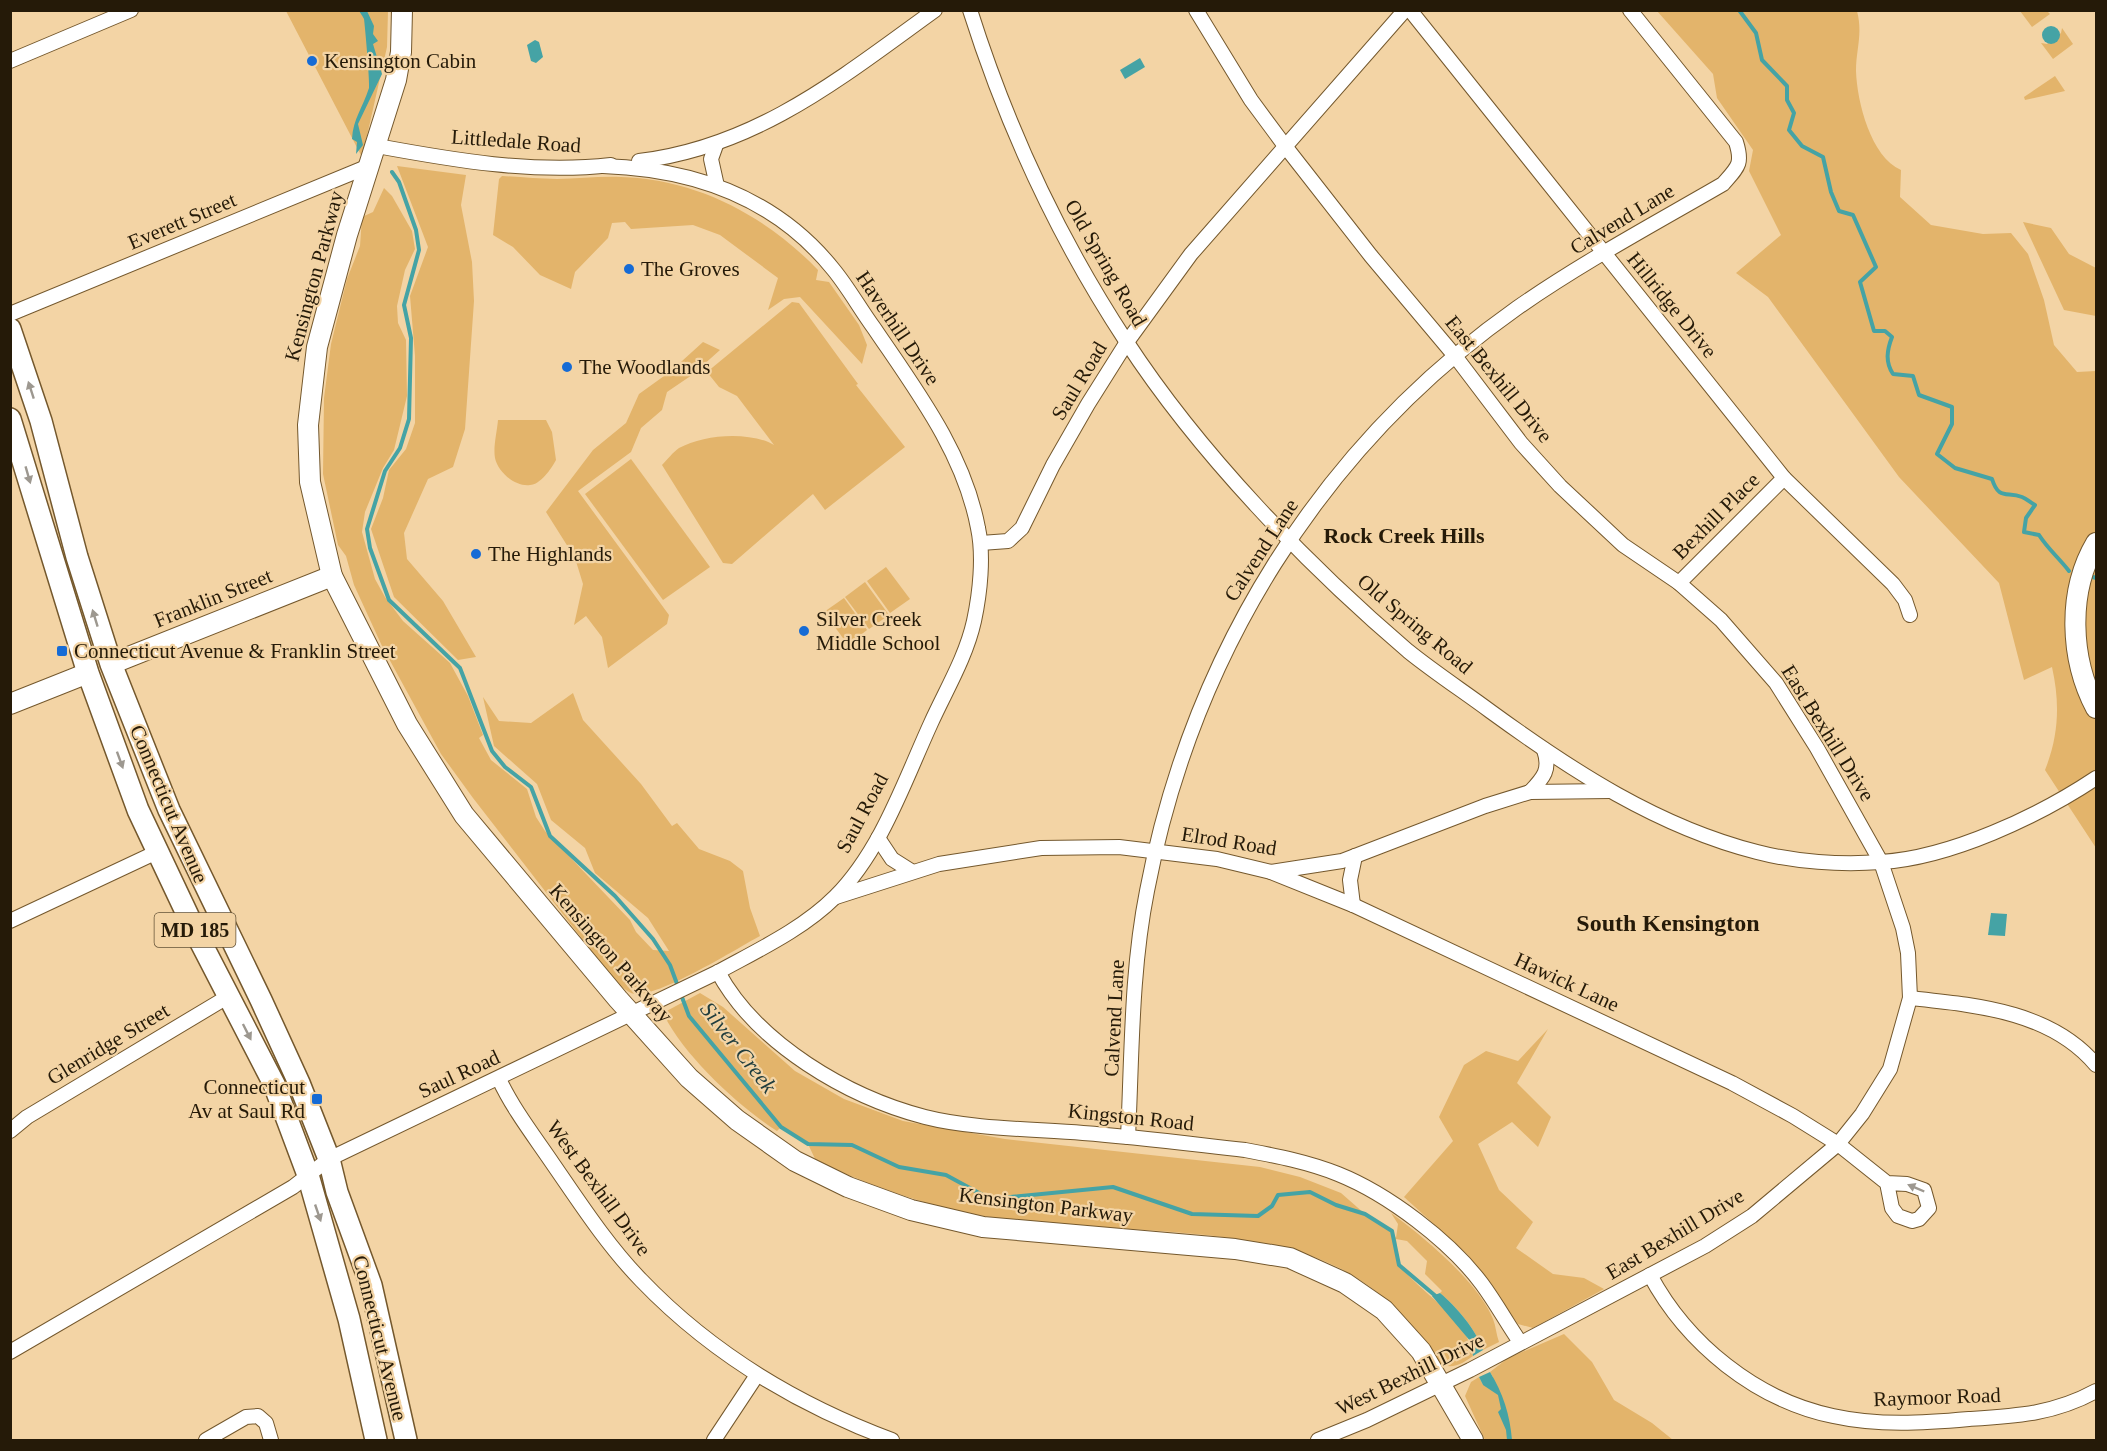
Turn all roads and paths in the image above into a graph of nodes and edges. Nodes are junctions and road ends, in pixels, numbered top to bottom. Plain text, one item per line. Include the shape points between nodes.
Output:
1 (131, 10) edge
2 (402, 10) edge
3 (935, 10) edge
4 (970, 10) edge
5 (1196, 10) edge
6 (1408, 10) edge
7 (1630, 10) edge
8 (10, 61) edge
9 (716, 145) junction
10 (377, 146) junction
11 (1285, 146) junction
12 (369, 166) junction
13 (603, 166) junction
14 (717, 186) junction
15 (1604, 253) junction
16 (10, 314) edge
17 (10, 329) edge
18 (1126, 342) junction
19 (1455, 356) junction
20 (10, 419) edge
21 (15, 449) edge
22 (1784, 478) junction
23 (1287, 540) junction
24 (981, 543) junction
25 (2097, 543) edge
26 (332, 576) junction
27 (1679, 583) junction
28 (66, 606) junction
29 (1910, 615) dead end
30 (111, 664) junction
31 (88, 673) junction
32 (10, 704) edge
33 (2097, 708) edge
34 (144, 750) junction
35 (1544, 750) junction
36 (2097, 778) edge
37 (1610, 791) junction
38 (1530, 792) junction
39 (878, 837) junction
40 (1156, 851) junction
41 (157, 852) junction
42 (1356, 856) junction
43 (1881, 862) junction
44 (911, 871) junction
45 (1271, 872) junction
46 (834, 898) junction
47 (1353, 905) junction
48 (10, 921) edge
49 (718, 972) junction
50 (229, 996) junction
51 (1910, 998) junction
52 (630, 1013) junction
53 (2097, 1065) edge
54 (499, 1079) junction
55 (10, 1131) edge
56 (1128, 1137) junction
57 (1838, 1144) junction
58 (328, 1159) junction
59 (308, 1175) junction
60 (1887, 1183) dead end
61 (1650, 1275) junction
62 (1520, 1342) junction
63 (10, 1352) edge
64 (757, 1375) junction
65 (1441, 1385) junction
66 (2097, 1391) edge
67 (206, 1440) edge
68 (271, 1440) edge
69 (376, 1440) edge
70 (406, 1440) edge
71 (714, 1440) edge
72 (892, 1440) edge
73 (1318, 1440) edge
74 (1473, 1440) edge

1 - 8 street
2 - 10 street, Kensington Parkway via 396,80
3 - 9 street, Littledale Road via 811,99
4 - 18 street, Old Spring Road via 1032,172 1068,245
5 - 11 street, East Bexhill Drive via 1251,100
6 - 11 street, Saul Road
6 - 15 street, Hillridge Drive
7 - 15 street, Calvend Lane via 1736,142 1741,157 1738,167 1723,184
9 - 13 street, Littledale Road via 660,159
9 - 14 street via 711,159
10 - 12 street, Kensington Parkway
10 - 13 street, Littledale Road via 537,168
11 - 18 street, Saul Road via 1191,254
11 - 19 street, East Bexhill Drive
12 - 16 street, Everett Street
12 - 26 street, Kensington Parkway via 316,347 311,379 310,482
13 - 14 street, Haverhill Drive via 647,167
14 - 24 street, Haverhill Drive via 760,207 798,233 832,268 950,446 971,495
15 - 19 street, Calvend Lane via 1518,308
15 - 22 street, Hillridge Drive
30 -> 17 main road, Connecticut Avenue / MD 185
18 - 23 street, Old Spring Road via 1192,430
18 - 24 street, Saul Road via 1059,456 1023,528 1008,541
19 - 23 street, Calvend Lane via 1361,448
19 - 27 street, East Bexhill Drive via 1521,443 1560,486 1623,545
20 - 21 main road, Connecticut Avenue / MD 185
21 -> 28 main road, Connecticut Avenue / MD 185
22 - 27 street, Bexhill Place
22 - 29 street, Hillridge Drive via 1893,584
23 - 35 street, Old Spring Road via 1410,652
23 - 40 street, Calvend Lane via 1210,684 1178,770
24 - 39 street, Saul Road via 974,621 964,650
25 - 33 street via 2084,571 2075,632 2082,674
26 - 30 street, Franklin Street
26 - 52 street, Kensington Parkway via 407,724 464,815
27 - 43 street, East Bexhill Drive via 1721,620 1776,683
28 - 30 main road via 76,614 95,661
28 - 31 main road, Connecticut Avenue / MD 185
30 - 34 main road, Connecticut Avenue / MD 185
31 - 32 street
31 - 34 main road via 94,674 107,689 125,736
31 -> 41 main road, Connecticut Avenue / MD 185
34 - 58 main road, Connecticut Avenue / MD 185 via 190,857 280,1041
35 - 37 street, Old Spring Road
35 - 38 street via 1548,761 1546,775
36 - 43 street, Old Spring Road via 2043,811 1969,842
37 - 38 street, Elrod Road
37 - 43 street, Old Spring Road via 1705,836 1758,853
38 - 42 street, Elrod Road
39 - 44 street via 892,859
39 - 46 street, Saul Road
40 - 44 street, Elrod Road via 1119,847 1041,848
40 - 45 street, Elrod Road via 1217,859
40 - 56 street, Calvend Lane via 1137,958
41 - 48 street
41 - 50 main road, Connecticut Avenue / MD 185
42 - 45 street, Elrod Road
42 - 47 street via 1350,880
43 - 51 street, East Bexhill Drive via 1903,928
44 - 46 street, Elrod Road
45 - 47 street, Hawick Lane
46 - 49 street, Saul Road via 780,938
47 - 57 street, Hawick Lane via 1732,1083
49 - 52 street, Saul Road
49 - 56 street, Kingston Road via 733,996 778,1042 828,1078 867,1098 945,1121
50 - 55 street, Glenridge Street
50 -> 59 main road, Connecticut Avenue / MD 185 via 274,1084
51 - 53 street via 1974,1004 2028,1018 2056,1033
51 - 57 street, East Bexhill Drive via 1890,1069
52 - 54 street, Saul Road
52 - 65 street, Kensington Parkway via 689,1078 737,1120 795,1161 848,1187 911,1210 983,1227 1234,1249 1290,1258 1345,1283 1384,1310 1421,1351
54 - 58 street, Saul Road
54 - 64 street, West Bexhill Drive via 583,1209 640,1280 708,1341
56 - 62 street, Kingston Road via 1298,1160 1371,1190 1439,1239 1481,1283
57 - 60 street, Hawick Lane
57 - 61 street, East Bexhill Drive via 1752,1216
58 - 59 street, Saul Road
58 - 70 main road, Connecticut Avenue / MD 185 via 371,1285
59 - 63 street, Saul Road
59 -> 69 main road, Connecticut Avenue / MD 185 via 349,1318
61 - 62 street, East Bexhill Drive
61 - 66 street, Raymoor Road via 1696,1338 1733,1371 1774,1395 1834,1417 1920,1423 2039,1414
62 - 65 street, West Bexhill Drive
64 - 71 street
64 - 72 street, West Bexhill Drive via 814,1408
65 - 73 street, West Bexhill Drive
65 - 74 street, Kensington Parkway
67 - 68 street via 246,1417 258,1416 266,1423

